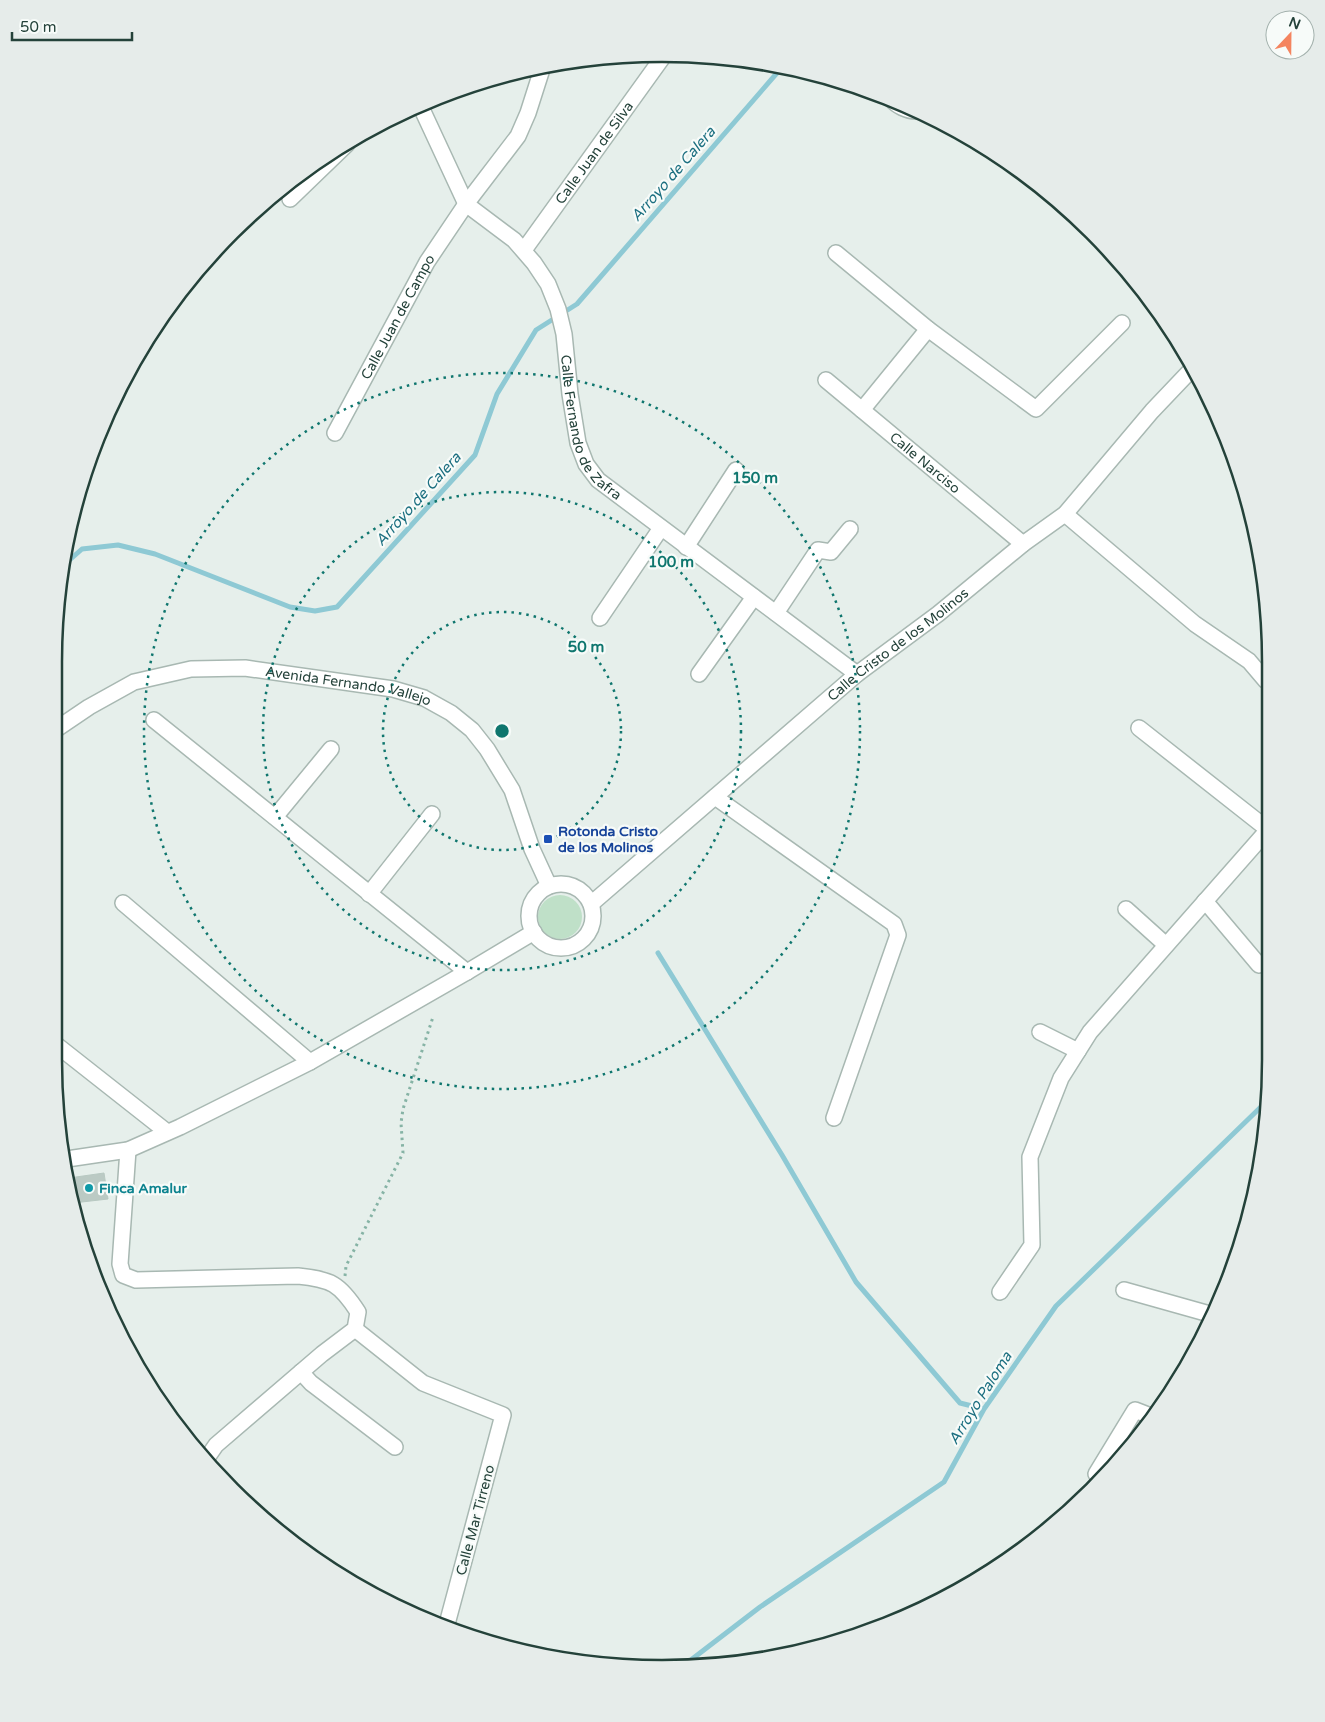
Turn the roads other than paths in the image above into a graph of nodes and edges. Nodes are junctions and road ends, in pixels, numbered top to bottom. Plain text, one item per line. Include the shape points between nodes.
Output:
1 (659, 62) edge
2 (540, 75) edge
3 (423, 112) edge
4 (320, 171) edge
5 (290, 199) dead end
6 (466, 204) junction
7 (524, 250) junction
8 (836, 253) dead end
9 (1122, 323) dead end
10 (928, 329) junction
11 (1190, 377) edge
12 (826, 380) dead end
13 (862, 410) junction
14 (335, 433) dead end
15 (736, 470) dead end
16 (1065, 514) junction
17 (661, 528) junction
18 (850, 529) dead end
19 (1023, 544) junction
20 (686, 547) junction
21 (754, 597) junction
22 (776, 613) junction
23 (600, 618) dead end
24 (699, 674) dead end
25 (858, 674) junction
26 (1262, 676) edge
27 (154, 720) dead end
28 (63, 725) edge
29 (1139, 728) dead end
30 (331, 749) dead end
31 (715, 797) junction
32 (432, 814) dead end
33 (274, 817) junction
34 (1262, 825) edge
35 (1262, 837) edge
36 (549, 886) junction
37 (370, 894) junction
38 (1205, 901) junction
39 (124, 903) dead end
40 (591, 904) junction
41 (1126, 908) dead end
42 (534, 932) junction
43 (1166, 945) junction
44 (1259, 965) dead end
45 (467, 972) junction
46 (1040, 1032) dead end
47 (63, 1050) edge
48 (1078, 1051) junction
49 (310, 1062) junction
50 (834, 1118) dead end
51 (167, 1132) junction
52 (128, 1150) junction
53 (71, 1158) edge
54 (1124, 1290) dead end
55 (1000, 1292) dead end
56 (1206, 1313) edge
57 (355, 1329) junction
58 (301, 1372) junction
59 (1146, 1414) edge
60 (395, 1447) dead end
61 (210, 1454) edge
62 (1096, 1474) edge
63 (449, 1620) edge

1 - 7 street, Calle Juan de Silva
2 - 6 street, Calle Juan de Campo via 518,136
3 - 6 street, Calle Fernando de Zafra
4 - 5 street
6 - 7 street, Calle Fernando de Zafra
6 - 14 street, Calle Juan de Campo via 426,262
7 - 17 street, Calle Fernando de Zafra via 555,300 564,334 578,443 586,464 598,480
8 - 10 street
9 - 10 street via 1036,409
10 - 13 street
11 - 16 street, Calle Cristo de los Molinos via 1152,410
12 - 13 street, Calle Narciso
13 - 19 street, Calle Narciso
15 - 20 street
16 - 19 street, Calle Cristo de los Molinos
16 - 26 street via 1195,624 1249,661
17 - 20 street, Calle Fernando de Zafra
17 - 23 street
18 - 22 street via 831,552 818,550
19 - 25 street, Calle Cristo de los Molinos
20 - 21 street, Calle Fernando de Zafra
21 - 22 street, Calle Fernando de Zafra
21 - 24 street
22 - 25 street, Calle Fernando de Zafra
25 - 31 street, Calle Cristo de los Molinos
27 - 33 street
28 - 36 street, Avenida Fernando Vallejo via 134,682 190,669 245,668 393,689 424,698 451,713 487,748 512,790
29 - 34 street
30 - 33 street
31 - 40 street, Calle Cristo de los Molinos
31 - 50 street via 894,924 898,935
32 - 37 street
33 - 37 street
35 - 38 street
36 - 40 street via 569,884 586,895
36 - 42 street via 533,901 530,916
37 - 45 street
38 - 43 street
38 - 44 street
39 - 49 street
40 - 42 street via 592,925 580,942 555,947 540,940
41 - 43 street
42 - 45 street
43 - 48 street via 1090,1032
45 - 49 street
46 - 48 street
47 - 51 street
48 - 55 street via 1061,1078 1030,1157 1032,1245
49 - 51 street
51 - 52 street
52 - 53 street
52 - 57 street via 120,1264 123,1275 136,1280 320,1278 343,1290 358,1312
54 - 56 street
57 - 58 street
57 - 63 street, Calle Mar Tirreno via 423,1383 503,1415
58 - 60 street
58 - 61 street
59 - 62 street via 1135,1410

